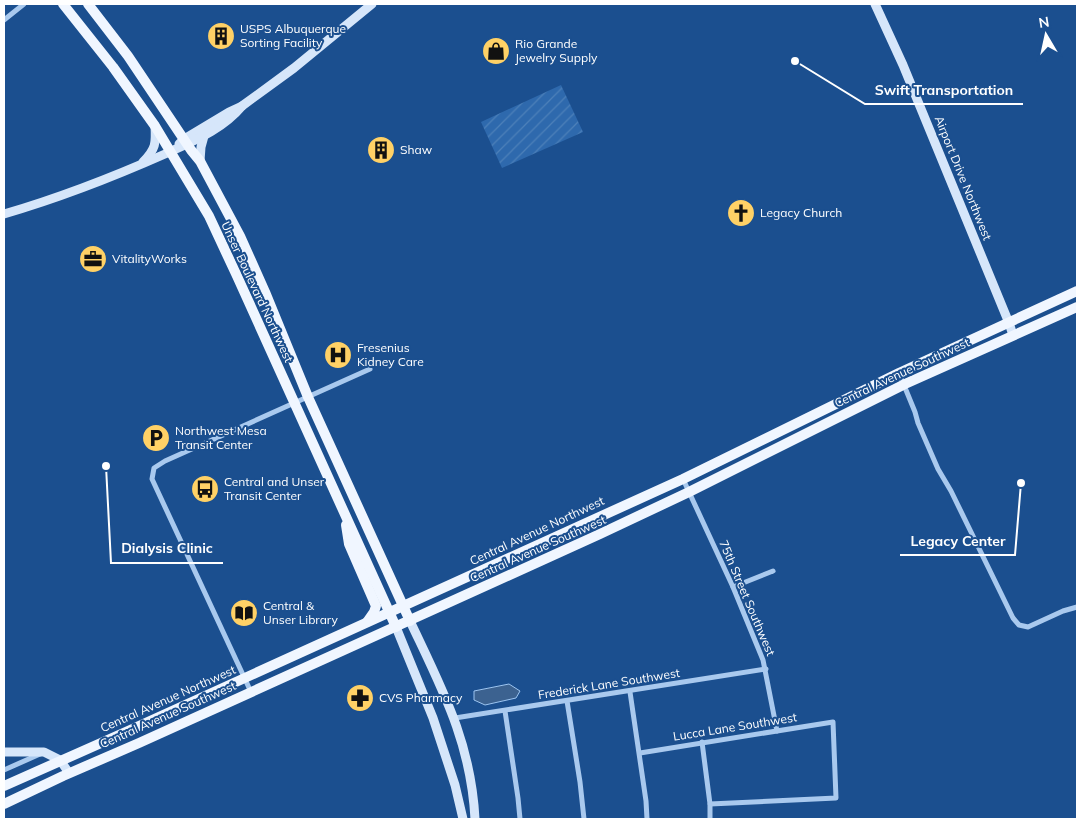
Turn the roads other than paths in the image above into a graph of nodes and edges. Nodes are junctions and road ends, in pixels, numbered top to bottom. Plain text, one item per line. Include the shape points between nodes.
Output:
1 (24, 4) edge
2 (64, 4) edge
3 (88, 4) edge
4 (372, 4) edge
5 (876, 4) edge
6 (4, 20) edge
7 (242, 106) junction
8 (155, 126) junction
9 (204, 136) junction
10 (186, 142) junction
11 (171, 151) junction
12 (200, 162) junction
13 (140, 166) junction
14 (4, 214) edge
15 (1077, 291) edge
16 (1077, 307) edge
17 (1009, 322) junction
18 (1013, 336) junction
19 (959, 346) junction
20 (964, 358) junction
21 (370, 369) dead end
22 (899, 373) junction
23 (905, 384) junction
24 (308, 397) junction
25 (295, 404) junction
26 (683, 478) junction
27 (689, 492) junction
28 (345, 513) junction
29 (773, 571) dead end
30 (733, 587) junction
31 (404, 606) junction
32 (1077, 607) edge
33 (389, 612) junction
34 (410, 621) junction
35 (366, 623) junction
36 (396, 627) junction
37 (766, 669) junction
38 (245, 678) junction
39 (251, 692) junction
40 (630, 692) junction
41 (567, 701) junction
42 (505, 711) junction
43 (455, 718) junction
44 (776, 731) junction
45 (702, 742) junction
46 (4, 752) edge
47 (44, 752) junction
48 (640, 753) junction
49 (60, 760) junction
50 (4, 770) edge
51 (70, 773) junction
52 (4, 786) edge
53 (4, 804) edge
54 (710, 804) junction
55 (463, 819) edge
56 (475, 819) edge
57 (520, 819) edge
58 (584, 819) edge
59 (647, 819) edge
60 (710, 819) edge

1 - 6 street
2 - 8 main road, Unser Boulevard Northwest
3 - 10 main road, Unser Boulevard Northwest via 128,56
4 - 7 street
5 - 17 street, Airport Drive Northwest
7 - 9 street via 233,117
7 - 10 street
8 - 11 main road, Unser Boulevard Northwest
8 - 13 street via 152,153
9 - 10 street
9 - 12 street
10 - 11 street
10 - 12 main road, Unser Boulevard Northwest
11 - 13 street
11 - 25 main road, Unser Boulevard Northwest via 221,240
12 - 24 main road, Unser Boulevard Northwest via 240,236
13 - 14 street
15 - 17 main road, Central Avenue Northwest
16 - 18 main road, Central Avenue Southwest
17 - 18 street, Airport Drive Northwest
17 - 19 main road, Central Avenue Northwest
18 - 20 main road, Central Avenue Southwest
19 - 20 main road
19 - 22 main road, Central Avenue Northwest
20 - 23 main road, Central Avenue Southwest
21 - 24 street
22 - 23 street
22 - 26 main road, Central Avenue Northwest
23 - 27 main road, Central Avenue Southwest
23 - 32 street via 938,469 1013,618 1019,625 1028,626
24 - 25 street
24 - 31 main road, Unser Boulevard Northwest
25 - 28 main road, Unser Boulevard Northwest
25 - 38 street via 158,464 152,473
26 - 27 street, 75th Street Southwest
26 - 31 main road, Central Avenue Northwest
27 - 30 street, 75th Street Southwest
27 - 34 main road, Central Avenue Southwest
28 - 33 main road, Unser Boulevard Northwest
28 - 35 main road via 349,544 376,606
29 - 30 street
30 - 37 street, 75th Street Southwest
31 - 33 main road, Central Avenue Northwest
31 - 34 main road, Unser Boulevard Northwest
33 - 35 main road, Central Avenue Northwest
33 - 36 main road, Unser Boulevard Northwest
34 - 36 main road, Central Avenue Southwest
34 - 43 street
35 - 38 main road, Central Avenue Northwest
36 - 39 main road, Central Avenue Southwest
36 - 55 street via 433,718 456,785
37 - 40 street, Frederick Lane Southwest
37 - 44 street, 75th Street Southwest
38 - 39 street
38 - 49 main road, Central Avenue Northwest
39 - 51 main road, Central Avenue Southwest
40 - 41 street, Frederick Lane Southwest
40 - 48 street
41 - 42 street, Frederick Lane Southwest
41 - 58 street
42 - 43 street, Frederick Lane Southwest
42 - 57 street
43 - 56 street via 467,757
44 - 45 street, Lucca Lane Southwest
44 - 54 street, Lucca Lane Southwest via 833,722 836,798
45 - 48 street, Lucca Lane Southwest
45 - 54 street
46 - 47 street
47 - 49 street
47 - 50 street
48 - 59 street
49 - 51 street
49 - 52 main road, Central Avenue Northwest
51 - 53 main road, Central Avenue Southwest
54 - 60 street

